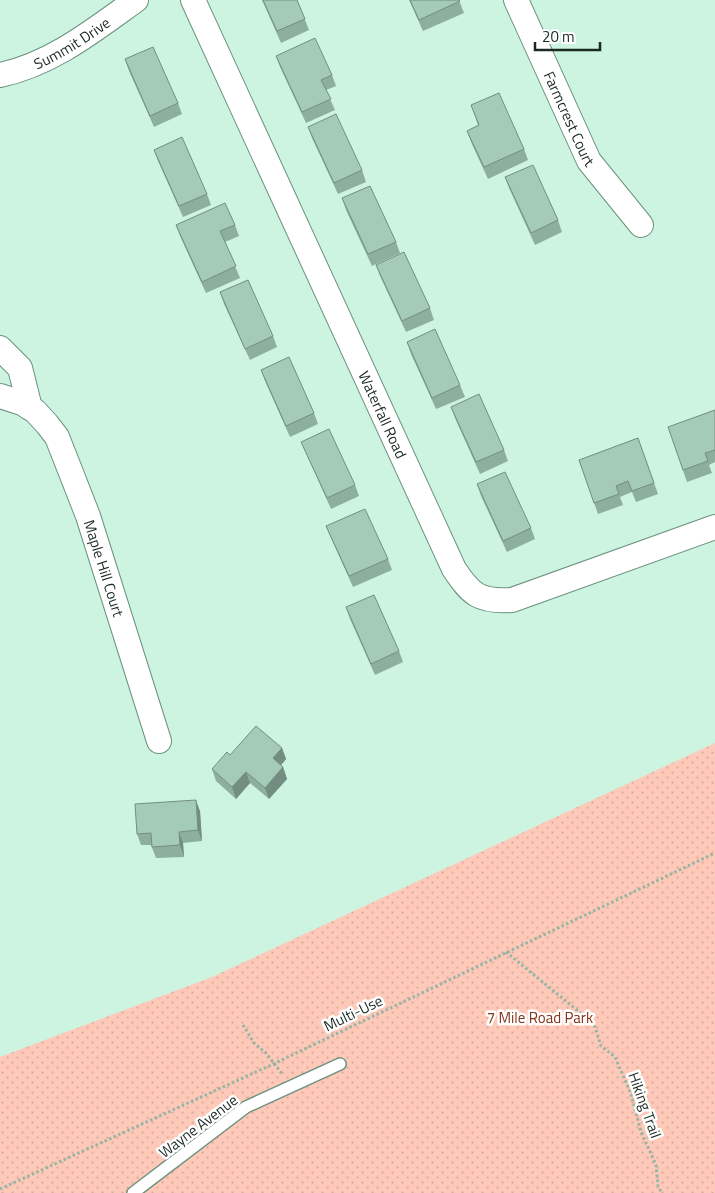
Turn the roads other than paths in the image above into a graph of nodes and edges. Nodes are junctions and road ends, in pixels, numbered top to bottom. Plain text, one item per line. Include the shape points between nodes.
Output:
1 (136, 0) edge
2 (193, 0) edge
3 (516, 0) edge
4 (0, 75) edge
5 (641, 225) dead end
6 (0, 348) edge
7 (0, 396) edge
8 (30, 408) junction
9 (715, 527) edge
10 (159, 741) dead end
11 (340, 1064) dead end
12 (133, 1193) edge

1 - 4 street, Summit Drive via 76,43 42,61
2 - 9 street, Waterfall Road via 454,570 465,586 482,598 512,600
3 - 5 street, Farmcrest Court via 588,161
6 - 8 street via 20,368
7 - 8 street, Maple Hill Court
8 - 10 street, Maple Hill Court via 57,437 88,516
11 - 12 lane, Wayne Avenue via 246,1108

